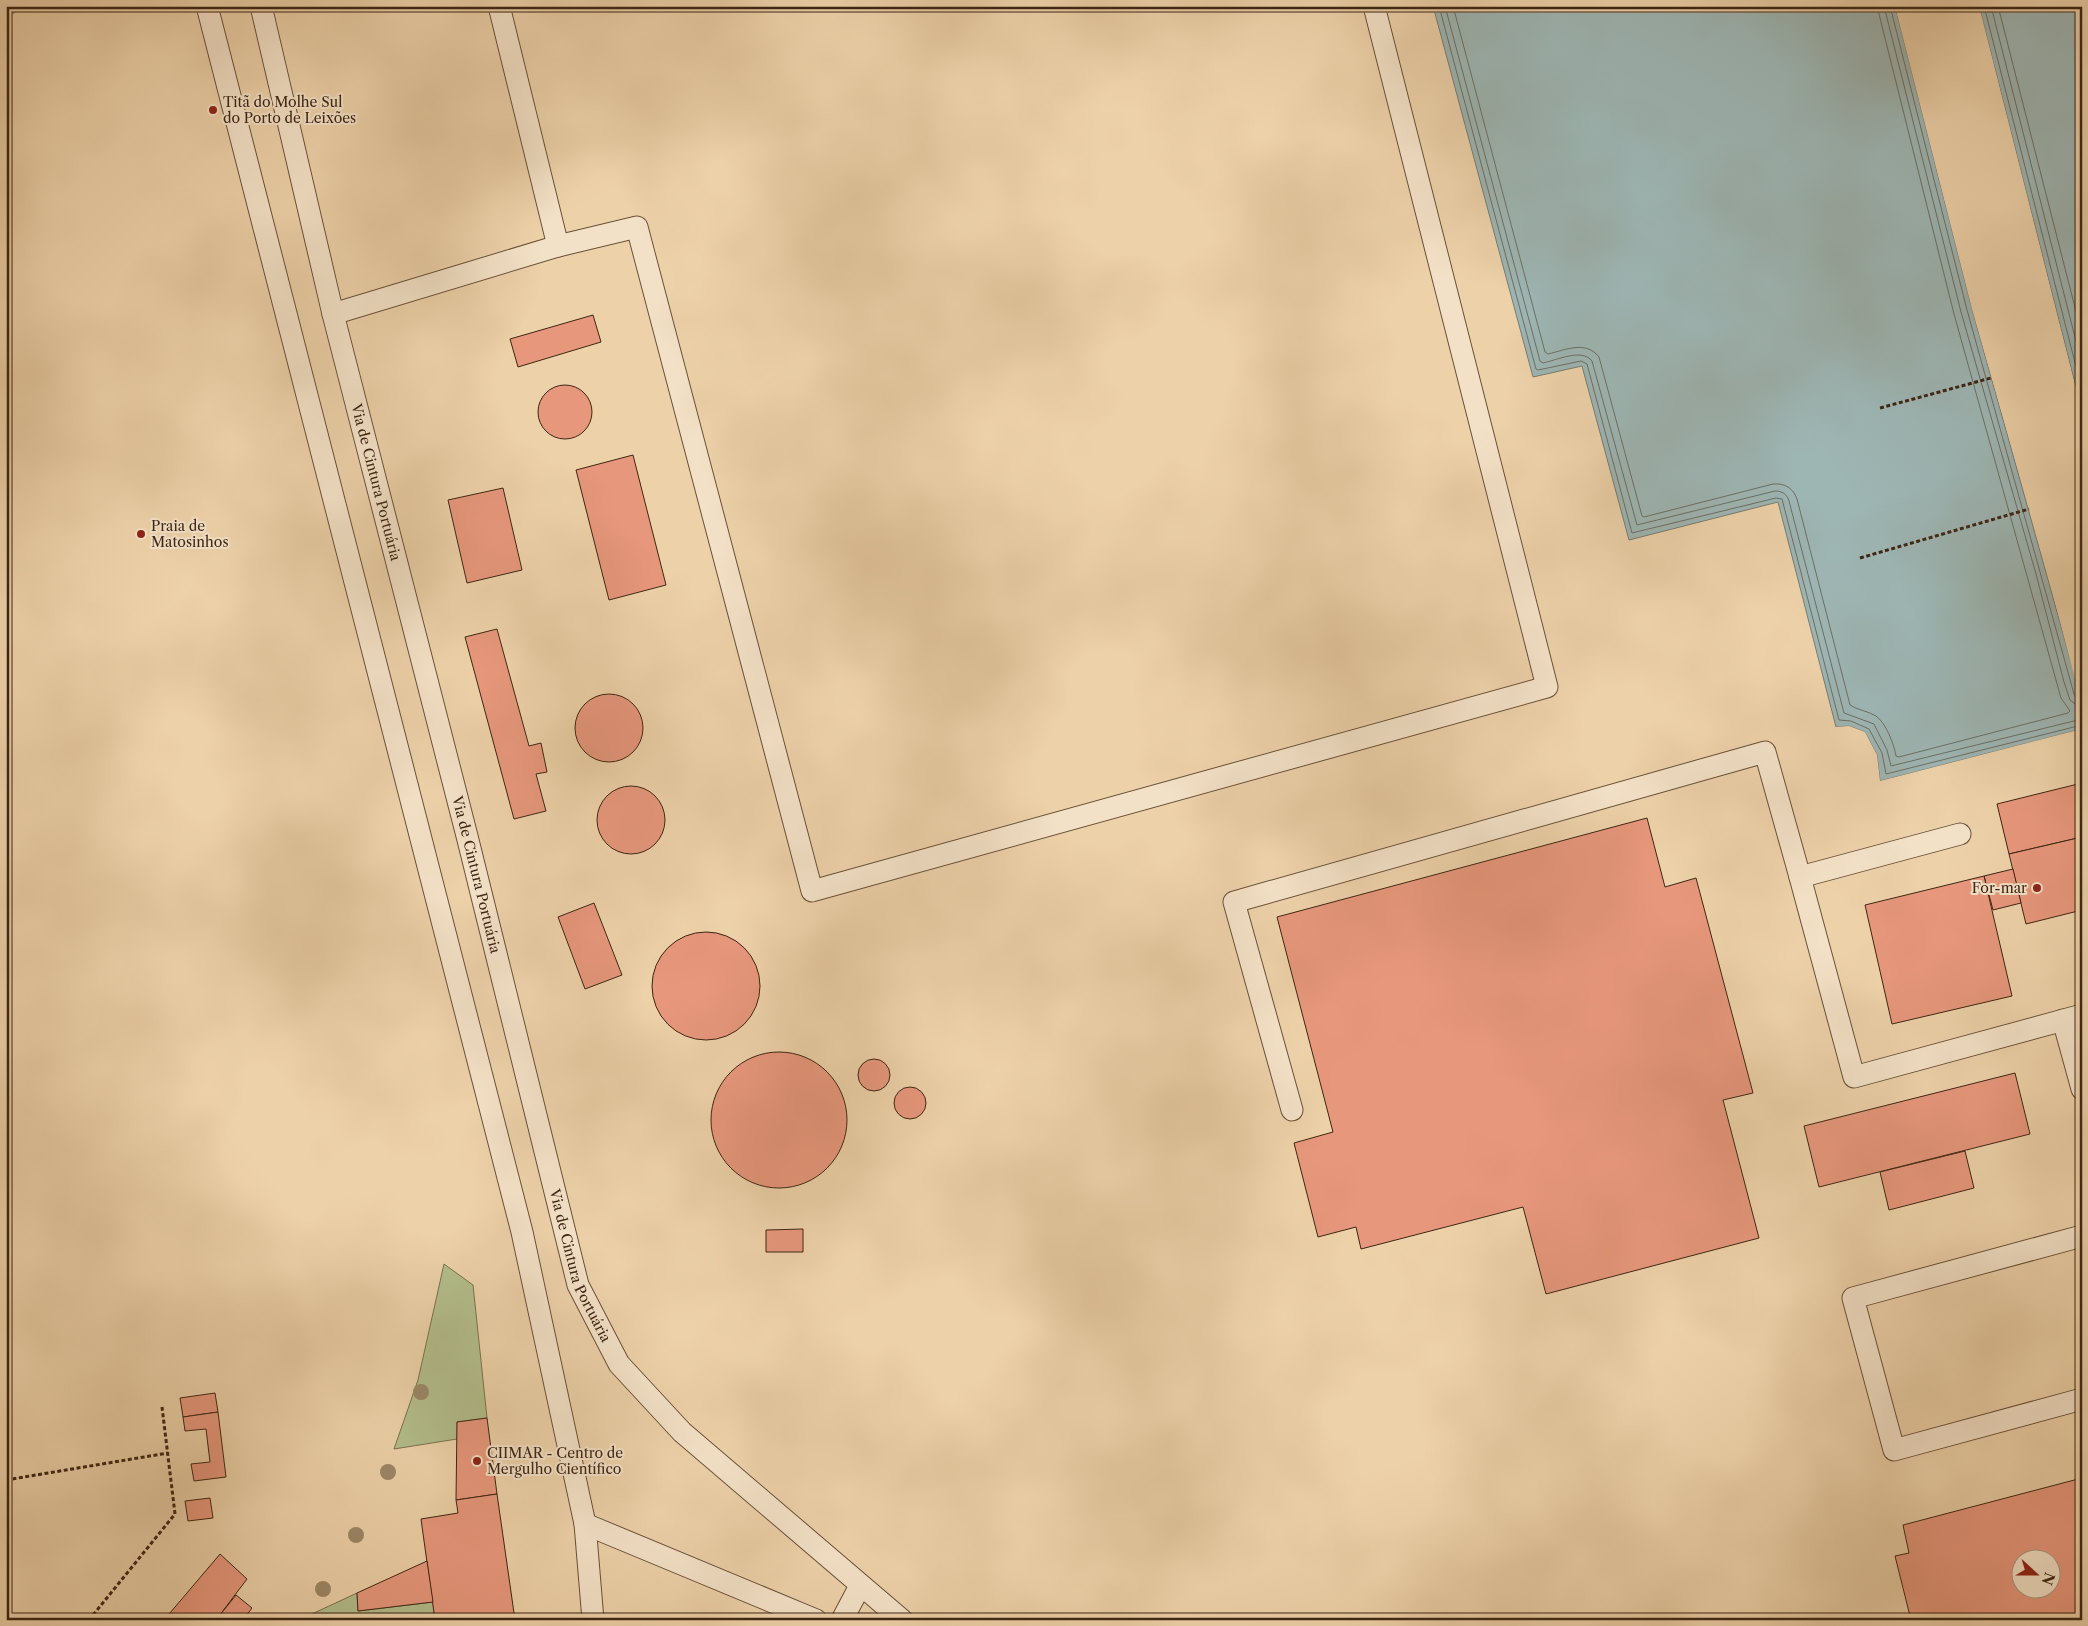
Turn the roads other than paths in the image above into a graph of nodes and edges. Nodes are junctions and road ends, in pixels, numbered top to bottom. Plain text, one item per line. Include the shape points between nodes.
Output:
1 (207, 6) edge
2 (261, 6) edge
3 (499, 6) edge
4 (1374, 6) edge
5 (558, 246) junction
6 (333, 314) junction
7 (1960, 834) dead end
8 (1800, 877) junction
9 (2072, 1017) edge
10 (2082, 1089) edge
11 (1292, 1110) dead end
12 (2082, 1236) edge
13 (2082, 1399) edge
14 (584, 1524) junction
15 (860, 1586) junction
16 (592, 1620) edge
17 (816, 1620) edge
18 (842, 1620) edge
19 (902, 1620) edge

1 - 14 lane via 522,1232
2 - 6 lane, Via de Cintura Portuária
3 - 5 lane
4 - 5 lane via 1546,687 812,891 637,227
5 - 6 lane
6 - 15 lane, Via de Cintura Portuária via 578,1285 619,1364 682,1432
7 - 8 lane
8 - 9 lane via 1854,1077
8 - 11 lane via 1765,752 1234,902
9 - 10 lane
12 - 13 lane via 1853,1298 1894,1450
14 - 16 lane
14 - 17 lane
15 - 18 lane
15 - 19 lane, Via de Cintura Portuária

